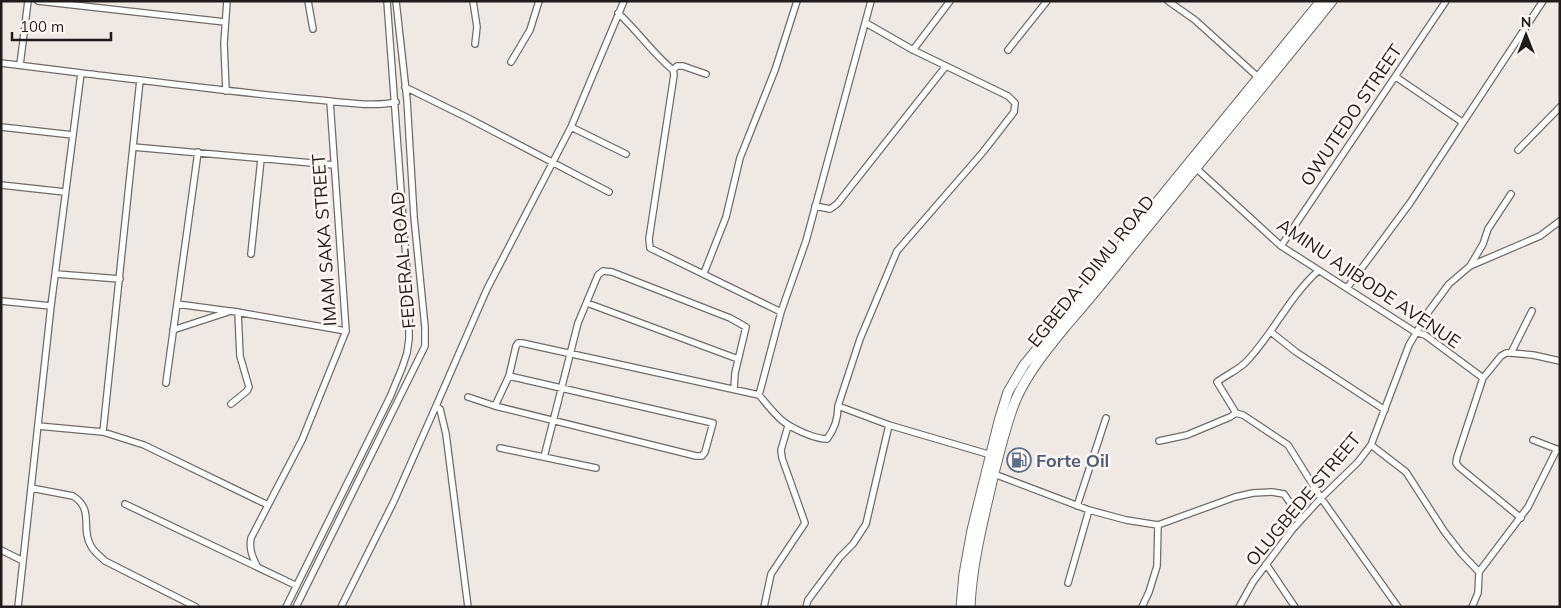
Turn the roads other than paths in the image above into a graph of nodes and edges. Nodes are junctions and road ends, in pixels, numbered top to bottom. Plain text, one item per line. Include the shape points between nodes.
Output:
1 (28, 1) edge
2 (38, 1) edge
3 (227, 1) edge
4 (308, 1) edge
5 (387, 1) edge
6 (396, 1) edge
7 (473, 1) edge
8 (539, 1) edge
9 (624, 1) edge
10 (797, 1) edge
11 (871, 1) edge
12 (950, 1) edge
13 (1047, 1) edge
14 (1168, 1) edge
15 (1321, 1) edge
16 (1332, 1) edge
17 (1446, 1) edge
18 (1543, 1) edge
19 (90, 4) edge
20 (618, 13) junction
21 (225, 22) junction
22 (866, 23) junction
23 (313, 29) dead end
24 (475, 44) dead end
25 (913, 50) junction
26 (1008, 50) dead end
27 (511, 62) dead end
28 (1, 63) edge
29 (20, 65) junction
30 (946, 66) junction
31 (673, 70) junction
32 (81, 73) junction
33 (706, 74) dead end
34 (1396, 76) junction
35 (1259, 78) junction
36 (140, 80) junction
37 (405, 87) junction
38 (226, 91) junction
39 (330, 101) junction
40 (396, 102) junction
41 (1560, 107) edge
42 (1462, 122) junction
43 (1, 127) edge
44 (571, 127) junction
45 (73, 135) junction
46 (134, 148) junction
47 (1518, 150) dead end
48 (198, 152) junction
49 (626, 154) dead end
50 (261, 159) junction
51 (553, 164) junction
52 (334, 165) junction
53 (1197, 169) junction
54 (1, 185) edge
55 (65, 192) junction
56 (609, 192) dead end
57 (1511, 194) dead end
58 (815, 206) junction
59 (1560, 222) edge
60 (417, 244) junction
61 (405, 245) junction
62 (1281, 246) junction
63 (251, 254) dead end
64 (1470, 266) junction
65 (1318, 271) junction
66 (56, 274) junction
67 (704, 274) junction
68 (120, 279) junction
69 (1347, 288) junction
70 (1, 301) edge
71 (177, 304) junction
72 (587, 304) junction
73 (51, 306) junction
74 (231, 311) junction
75 (1532, 311) dead end
76 (238, 312) junction
77 (781, 312) junction
78 (173, 330) junction
79 (346, 331) junction
80 (1271, 332) junction
81 (1415, 332) junction
82 (1511, 353) junction
83 (571, 354) junction
84 (738, 359) junction
85 (1560, 361) edge
86 (509, 376) junction
87 (1483, 378) junction
88 (166, 383) dead end
89 (562, 387) junction
90 (734, 389) junction
91 (759, 395) junction
92 (468, 396) dead end
93 (231, 404) dead end
94 (436, 406) junction
95 (495, 406) junction
96 (838, 406) junction
97 (1385, 410) junction
98 (1236, 413) junction
99 (1106, 418) dead end
100 (553, 421) junction
101 (889, 425) junction
102 (38, 426) junction
103 (788, 426) junction
104 (103, 432) junction
105 (1533, 440) dead end
106 (1159, 441) dead end
107 (1371, 445) junction
108 (500, 448) dead end
109 (1559, 449) edge
110 (991, 455) junction
111 (544, 457) junction
112 (596, 468) dead end
113 (994, 474) junction
114 (31, 488) junction
115 (1321, 498) junction
116 (124, 504) dead end
117 (268, 504) junction
118 (1077, 506) junction
119 (1089, 510) junction
120 (1521, 518) junction
121 (1302, 520) junction
122 (1158, 525) junction
123 (1, 550) edge
124 (23, 561) junction
125 (1266, 564) junction
126 (256, 566) junction
127 (1479, 572) junction
128 (1068, 583) dead end
129 (295, 585) junction
130 (18, 607) edge
131 (196, 607) edge
132 (286, 607) edge
133 (296, 607) edge
134 (341, 607) edge
135 (468, 607) edge
136 (764, 607) edge
137 (806, 607) edge
138 (961, 607) edge
139 (970, 607) edge
140 (1142, 607) edge
141 (1239, 607) edge
142 (1295, 607) edge
143 (1398, 607) edge
144 (1472, 607) edge

1 - 29 street
2 - 19 street
3 - 21 street
4 - 23 street
5 - 40 street, FEDERAL ROAD
6 - 37 street, FEDERAL ROAD
7 - 24 street via 477,27
8 - 27 street via 530,30
9 - 20 street
10 - 67 street via 775,70 740,158 726,217
11 - 22 street
12 - 25 street
13 - 26 street
14 - 35 street via 1196,20
15 - 35 main road, EGBEDA-IDIMU ROAD
16 - 53 main road, EGBEDA-IDIMU ROAD
17 - 34 street, OWUTEDO STREET
18 - 42 street
19 - 21 street
20 - 31 street
20 - 44 street
21 - 38 street
22 - 25 street
22 - 58 street
25 - 30 street
28 - 29 street
29 - 32 street
30 - 58 street via 836,204 830,209
30 - 96 street via 1008,96 1015,103 1014,112 897,251 860,339
31 - 33 street via 683,66
31 - 67 street via 650,248
32 - 36 street
32 - 45 street
34 - 42 street
34 - 62 street, OWUTEDO STREET
35 - 110 main road, EGBEDA-IDIMU ROAD via 1024,365 1008,392
36 - 38 street
36 - 46 street
37 - 51 street
37 - 60 street, FEDERAL ROAD
38 - 39 street
39 - 40 street via 380,105
39 - 52 street, IMAM SAKA STREET
40 - 61 street, FEDERAL ROAD
41 - 47 street
42 - 69 street via 1410,203
43 - 45 street
44 - 49 street
44 - 51 street
45 - 55 street
46 - 48 street
46 - 68 street
48 - 50 street
48 - 71 street
50 - 52 street
50 - 63 street
51 - 56 street
51 - 94 street via 487,289
52 - 79 street, IMAM SAKA STREET
53 - 62 street, AMINU AJIBODE AVENUE
53 - 113 main road, EGBEDA-IDIMU ROAD via 1030,375 1007,423
54 - 55 street
55 - 66 street
57 - 64 street via 1488,229
58 - 77 street
59 - 64 street, OLUGBEDE STREET via 1540,236
60 - 61 street
60 - 133 street, FEDERAL ROAD via 425,346
61 - 129 street, FEDERAL ROAD via 409,299 407,353 390,397
62 - 65 street, AMINU AJIBODE AVENUE
64 - 81 street, OLUGBEDE STREET via 1449,284
65 - 69 street, AMINU AJIBODE AVENUE
65 - 80 street
66 - 68 street
66 - 73 street
67 - 77 street
68 - 104 street
69 - 81 street, AMINU AJIBODE AVENUE
70 - 73 street
71 - 74 street
71 - 78 street
72 - 83 street via 578,323
72 - 84 street
72 - 84 street via 598,275 603,271 612,272 738,321 746,327
73 - 102 street
74 - 76 street
74 - 78 street
75 - 82 street
76 - 79 street
76 - 93 street via 240,356 249,387
77 - 91 street
78 - 88 street
79 - 117 street, IMAM SAKA STREET via 302,440
80 - 97 street
80 - 98 street via 1245,363 1217,382
81 - 87 street, AMINU AJIBODE AVENUE via 1425,335
81 - 97 street, OLUGBEDE STREET
82 - 85 street
82 - 87 street via 1501,356
83 - 86 street via 518,343
83 - 89 street
83 - 90 street
84 - 90 street
86 - 89 street
86 - 95 street
87 - 120 street via 1456,462
89 - 100 street
89 - 100 street via 713,423 705,452 696,456
90 - 91 street
91 - 103 street
92 - 95 street
94 - 134 street via 394,501
94 - 135 street via 440,409 446,434
95 - 100 street
96 - 101 street
96 - 103 street via 838,416 827,439
97 - 107 street, OLUGBEDE STREET
98 - 106 street via 1187,435
98 - 115 street via 1288,444
99 - 118 street
100 - 111 street
101 - 110 street
101 - 137 street via 866,524
102 - 104 street
102 - 114 street
103 - 136 street via 782,458 805,524 770,574
104 - 117 street via 144,445
105 - 109 street
107 - 115 street, OLUGBEDE STREET
107 - 127 street via 1406,472 1444,531
108 - 111 street
109 - 120 street
110 - 138 main road, EGBEDA-IDIMU ROAD via 964,574
111 - 112 street
113 - 118 street
113 - 139 main road, EGBEDA-IDIMU ROAD via 980,530
114 - 124 street
114 - 131 street via 79,500 85,507 88,541 97,554
115 - 121 street, OLUGBEDE STREET
115 - 143 street
116 - 126 street
117 - 126 street, IMAM SAKA STREET via 251,538 251,556
118 - 119 street
119 - 122 street
119 - 128 street
120 - 127 street
121 - 122 street via 1284,494 1272,492 1235,497
121 - 125 street, OLUGBEDE STREET
122 - 140 street via 1157,566
123 - 124 street
124 - 130 street
125 - 141 street, OLUGBEDE STREET
125 - 142 street
126 - 129 street
127 - 144 street via 1480,585
129 - 132 street, FEDERAL ROAD

